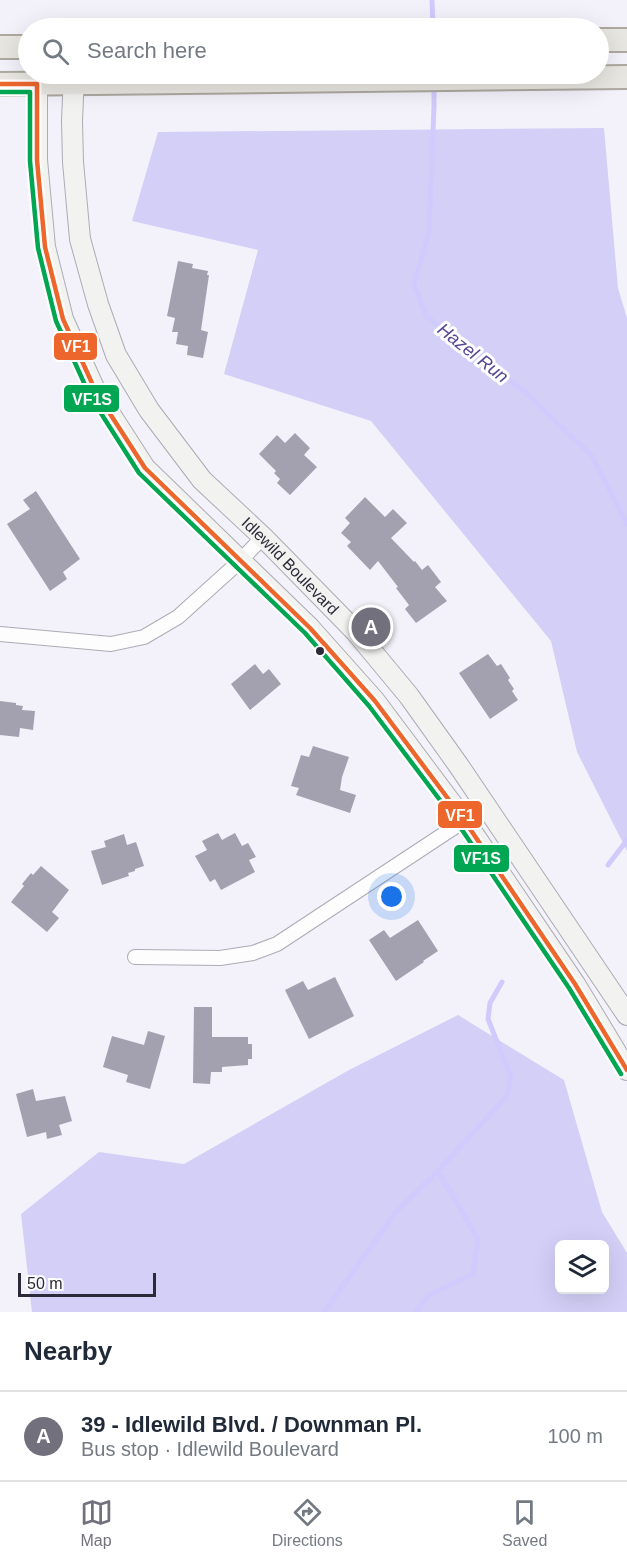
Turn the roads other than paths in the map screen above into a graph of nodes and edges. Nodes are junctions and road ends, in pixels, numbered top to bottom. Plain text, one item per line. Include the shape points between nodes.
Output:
1 (609, 40) edge
2 (627, 40) edge
3 (0, 47) edge
4 (18, 47) edge
5 (609, 76) edge
6 (627, 76) edge
7 (18, 82) edge
8 (0, 84) edge
9 (37, 84) edge
10 (74, 84) edge
11 (263, 537) junction
12 (239, 562) junction
13 (0, 634) edge
14 (485, 807) junction
15 (464, 820) junction
16 (135, 957) dead end
17 (627, 1016) edge
18 (627, 1070) edge

1 - 2 main road
3 - 4 main road
5 - 6 main road
7 - 8 main road
9 - 12 street, Idlewild Boulevard via 37,160 45,247 63,318 96,392 145,468
10 - 11 street, Idlewild Boulevard via 73,162 81,239 116,355 149,410 202,480
11 - 12 street
11 - 14 street, Idlewild Boulevard via 356,632 409,696
12 - 13 street via 178,617 144,637 111,644
12 - 15 street, Idlewild Boulevard via 309,628 375,701
14 - 15 street
14 - 17 street, Idlewild Boulevard
15 - 16 street via 277,944 253,953 220,958
15 - 18 street, Idlewild Boulevard via 575,984

